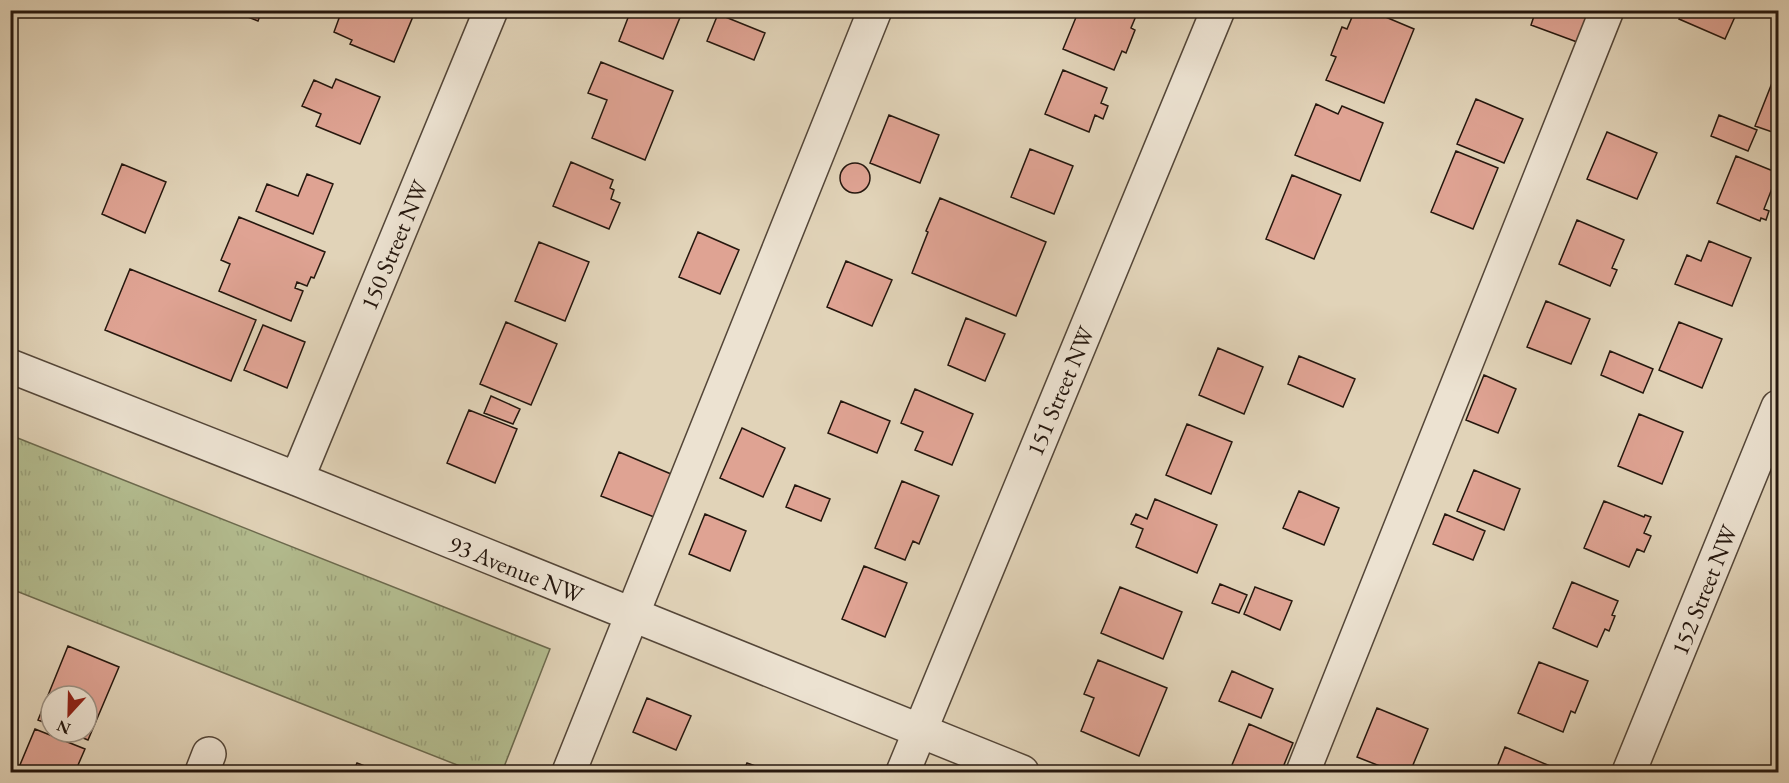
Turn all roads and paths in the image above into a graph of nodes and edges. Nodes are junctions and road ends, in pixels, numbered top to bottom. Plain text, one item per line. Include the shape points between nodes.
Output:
1 (491, 10) edge
2 (875, 10) edge
3 (1218, 10) edge
4 (1607, 10) edge
5 (10, 366) edge
6 (1779, 407) edge
7 (297, 479) junction
8 (632, 616) junction
9 (920, 730) junction
10 (569, 772) edge
11 (903, 772) edge
12 (1022, 772) edge
13 (1303, 772) edge
14 (1629, 772) edge

1 - 7 street, 150 Street NW
2 - 8 street
3 - 9 street, 151 Street NW
4 - 13 street
5 - 7 street, 93 Avenue NW
6 - 14 street, 152 Street NW
7 - 8 street, 93 Avenue NW
8 - 9 street, 93 Avenue NW
8 - 10 street
9 - 11 street, 151 Street NW
9 - 12 street, 93 Avenue NW

